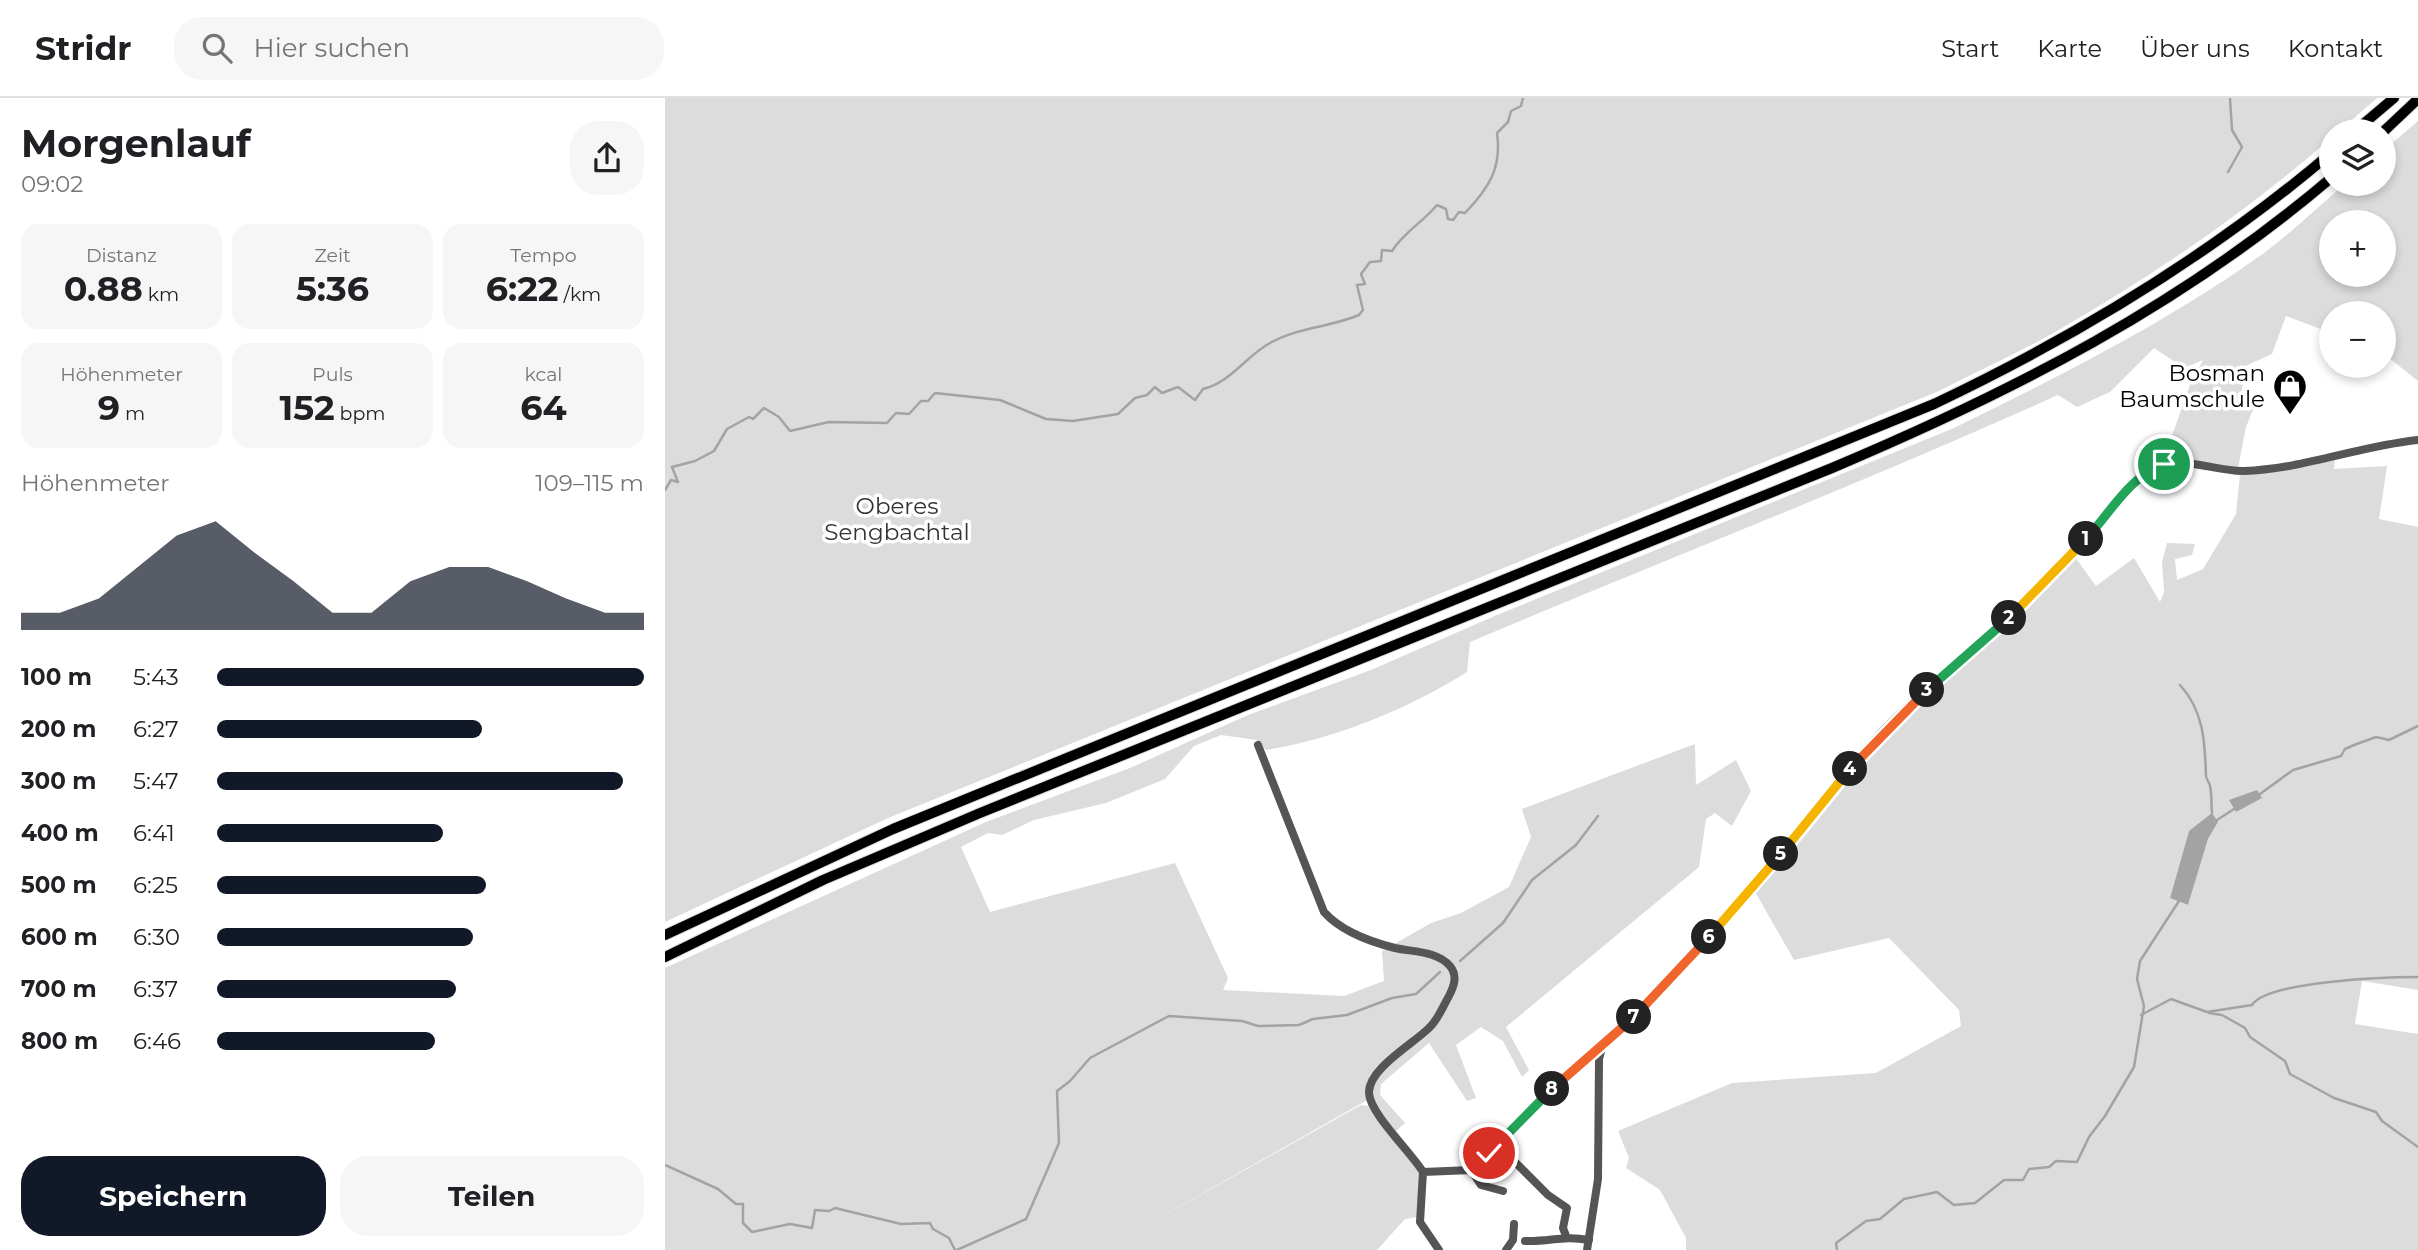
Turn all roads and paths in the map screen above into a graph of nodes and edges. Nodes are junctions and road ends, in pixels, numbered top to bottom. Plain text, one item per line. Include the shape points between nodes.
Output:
1 (2394, 98) edge
2 (2418, 99) edge
3 (2369, 119) edge
4 (2396, 120) edge
5 (2319, 163) edge
6 (2319, 187) edge
7 (2418, 440) edge
8 (1258, 745) dead end
9 (665, 935) edge
10 (665, 957) edge
11 (1603, 1044) junction
12 (1497, 1144) junction
13 (1471, 1170) junction
14 (1423, 1172) junction
15 (1503, 1191) dead end
16 (1514, 1224) dead end
17 (1566, 1236) junction
18 (1589, 1240) junction
19 (1525, 1241) dead end
20 (1439, 1250) edge
21 (1506, 1250) edge
22 (1587, 1250) edge

1 - 3 highway
2 - 4 highway
5 - 9 highway via 2173,272 2005,371 1835,446 894,829
6 - 10 highway via 2185,287 2016,386 1832,468 845,870
7 - 11 street via 2378,444 2256,471 2164,464 2153,468 1999,628 1891,724 1659,994
8 - 14 street via 1324,912 1371,940 1441,959 1451,968 1454,981 1431,1026 1381,1068 1369,1087 1373,1105
11 - 12 street
11 - 18 street via 1598,1179
12 - 13 street
12 - 17 street via 1567,1208
13 - 14 street
13 - 15 street via 1481,1185
14 - 20 street via 1420,1222
16 - 21 street via 1513,1240
17 - 18 street
17 - 19 street
18 - 22 street

